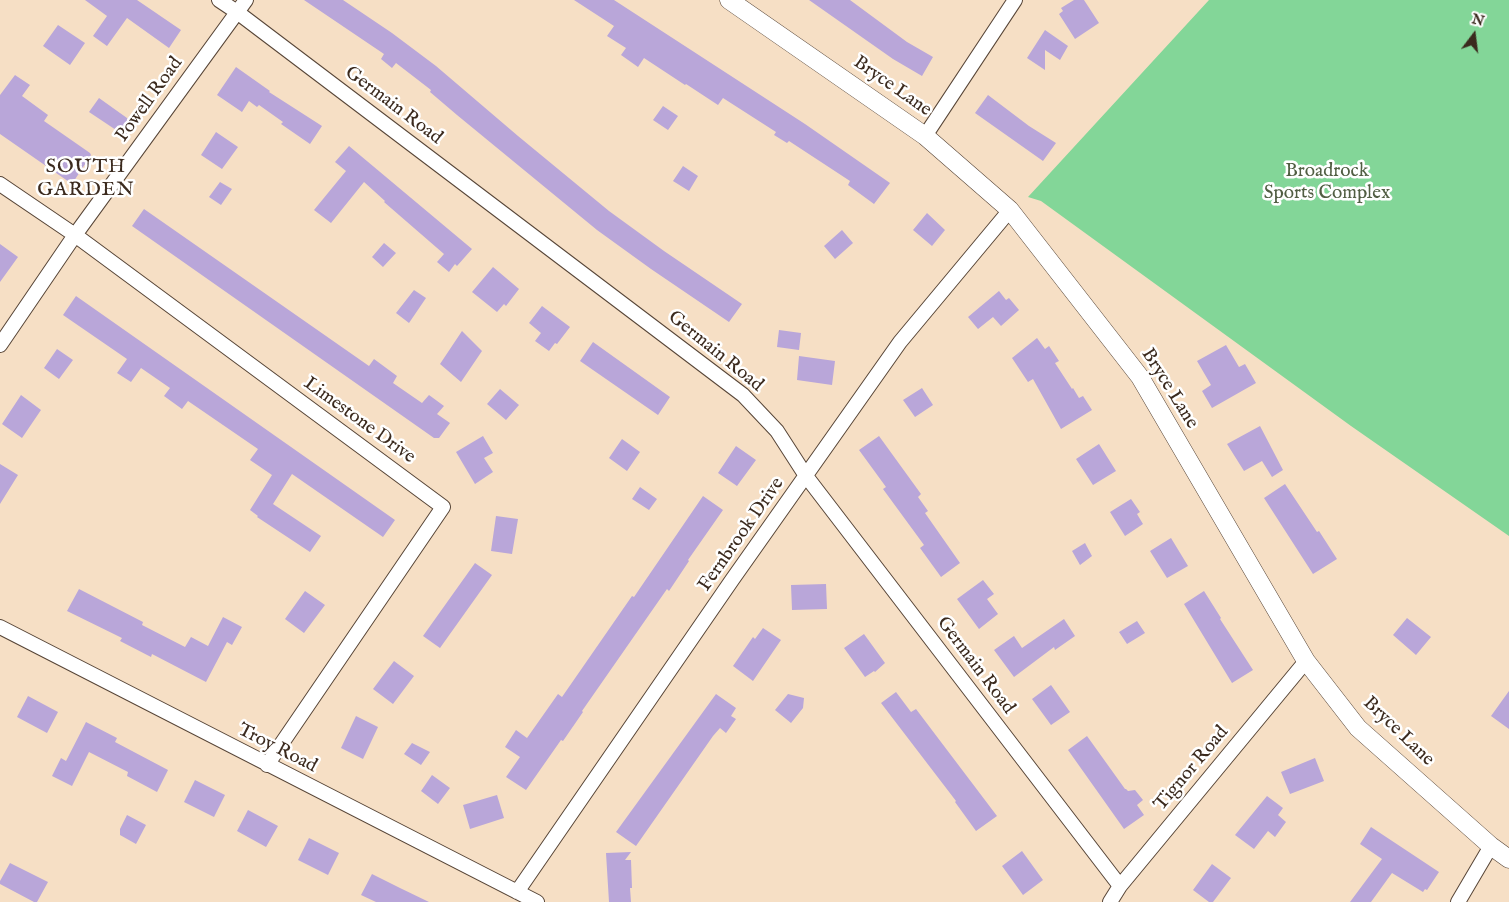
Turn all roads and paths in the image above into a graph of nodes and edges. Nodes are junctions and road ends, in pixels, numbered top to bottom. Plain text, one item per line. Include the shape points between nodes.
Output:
1 (219, 0) edge
2 (246, 0) edge
3 (729, 0) edge
4 (1015, 0) edge
5 (238, 12) junction
6 (925, 136) junction
7 (0, 184) edge
8 (1010, 210) junction
9 (75, 235) junction
10 (0, 345) edge
11 (806, 476) junction
12 (0, 628) edge
13 (1306, 661) junction
14 (267, 765) junction
15 (1491, 846) junction
16 (1509, 858) edge
17 (1120, 886) junction
18 (517, 892) junction
19 (538, 902) edge
20 (1110, 902) edge
21 (1458, 902) edge

1 - 5 street, Germain Road
2 - 5 street, Powell Road
3 - 6 street, Bryce Lane
4 - 6 street
5 - 9 street, Powell Road
5 - 11 street, Germain Road via 743,395 777,431
6 - 8 street, Bryce Lane
7 - 9 street, Limestone Drive
8 - 11 street, Fernbrook Drive via 900,342
8 - 13 street, Bryce Lane via 1140,377
9 - 10 street, Powell Road
9 - 14 street, Limestone Drive via 443,507
11 - 17 street, Germain Road
11 - 18 street, Fernbrook Drive
12 - 14 street, Troy Road
13 - 15 street, Bryce Lane via 1358,728
13 - 17 street, Tignor Road
14 - 18 street, Troy Road
15 - 16 street, Bryce Lane
15 - 21 street
17 - 20 street, Tignor Road
18 - 19 street, Troy Road

